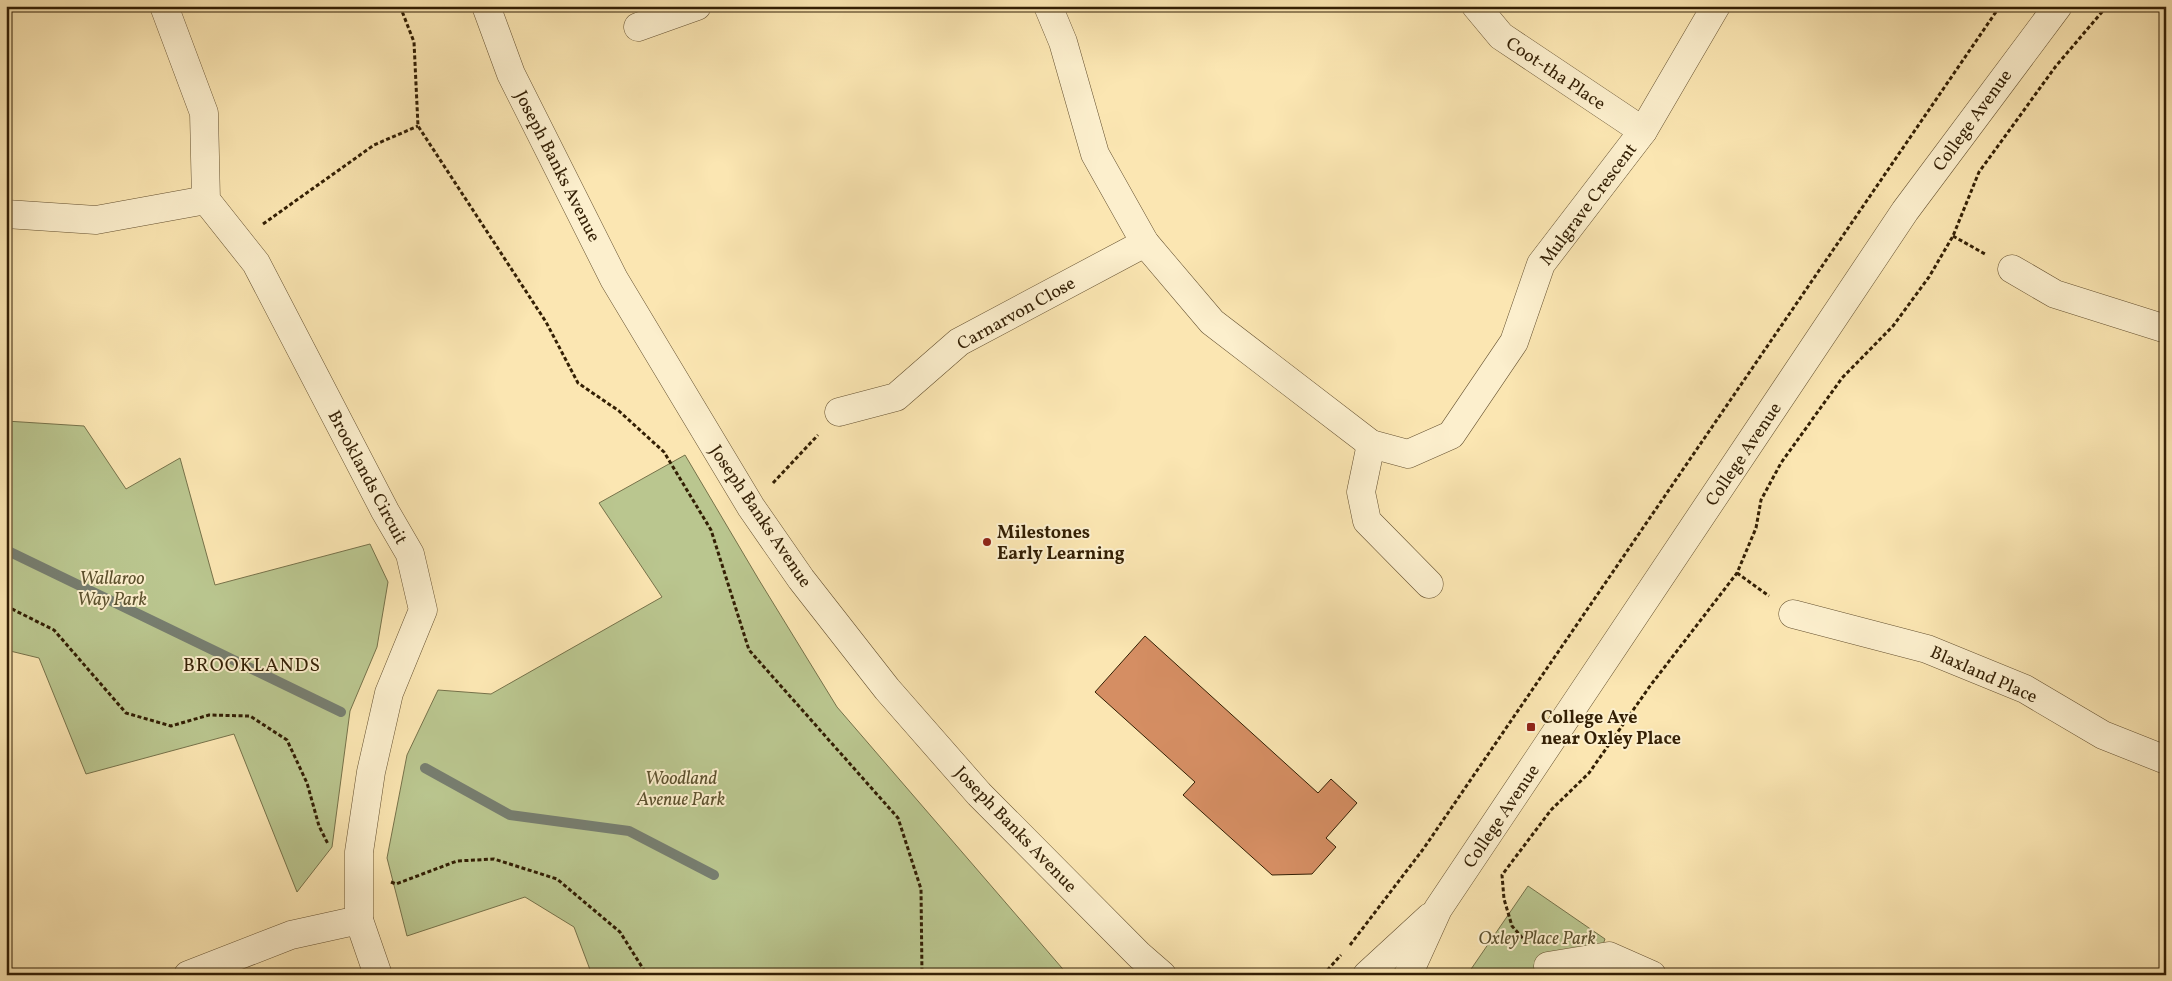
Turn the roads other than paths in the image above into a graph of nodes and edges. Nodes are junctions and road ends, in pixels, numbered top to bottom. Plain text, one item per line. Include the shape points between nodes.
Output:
1 (164, 6) edge
2 (486, 6) edge
3 (696, 6) edge
4 (1048, 6) edge
5 (1476, 6) edge
6 (1716, 6) edge
7 (2058, 6) edge
8 (638, 27) dead end
9 (1643, 131) junction
10 (206, 200) junction
11 (6, 214) edge
12 (1145, 243) junction
13 (2012, 268) road end
14 (2166, 329) edge
15 (839, 412) road end
16 (1371, 444) junction
17 (1429, 584) dead end
18 (1793, 614) road end
19 (2166, 760) edge
20 (1438, 909) junction
21 (359, 920) junction
22 (1144, 965) edge
23 (1548, 966) dead end
24 (188, 975) edge
25 (378, 975) edge
26 (1162, 975) edge
27 (1367, 975) edge
28 (1408, 975) edge
29 (1652, 975) edge

1 - 10 street via 204,114
2 - 22 street, Joseph Banks Avenue via 511,74 614,278 751,507 801,579 887,689 979,794
3 - 8 street
4 - 12 street, Mulgrave Crescent via 1063,42 1095,154
5 - 9 street, Coot-tha Place via 1501,36
6 - 9 street, Mulgrave Crescent
7 - 20 street, College Avenue via 1906,211
9 - 16 street, Mulgrave Crescent via 1540,264 1514,342 1451,435 1408,454
10 - 11 street via 96,220
10 - 21 street, Brooklands Circuit via 256,263 410,554 423,610 389,694 371,772 359,852
12 - 15 street, Carnarvon Close via 959,342 896,397
12 - 16 street, Mulgrave Crescent via 1212,322
13 - 14 street via 2055,294
16 - 17 street via 1361,492 1367,521
18 - 19 street, Blaxland Place via 1927,649 2025,689 2103,735
20 - 27 street, College Avenue
20 - 28 street, College Avenue
21 - 24 street via 290,935
21 - 25 street, Brooklands Circuit
22 - 26 street, Joseph Banks Avenue
23 - 29 street via 1609,956

